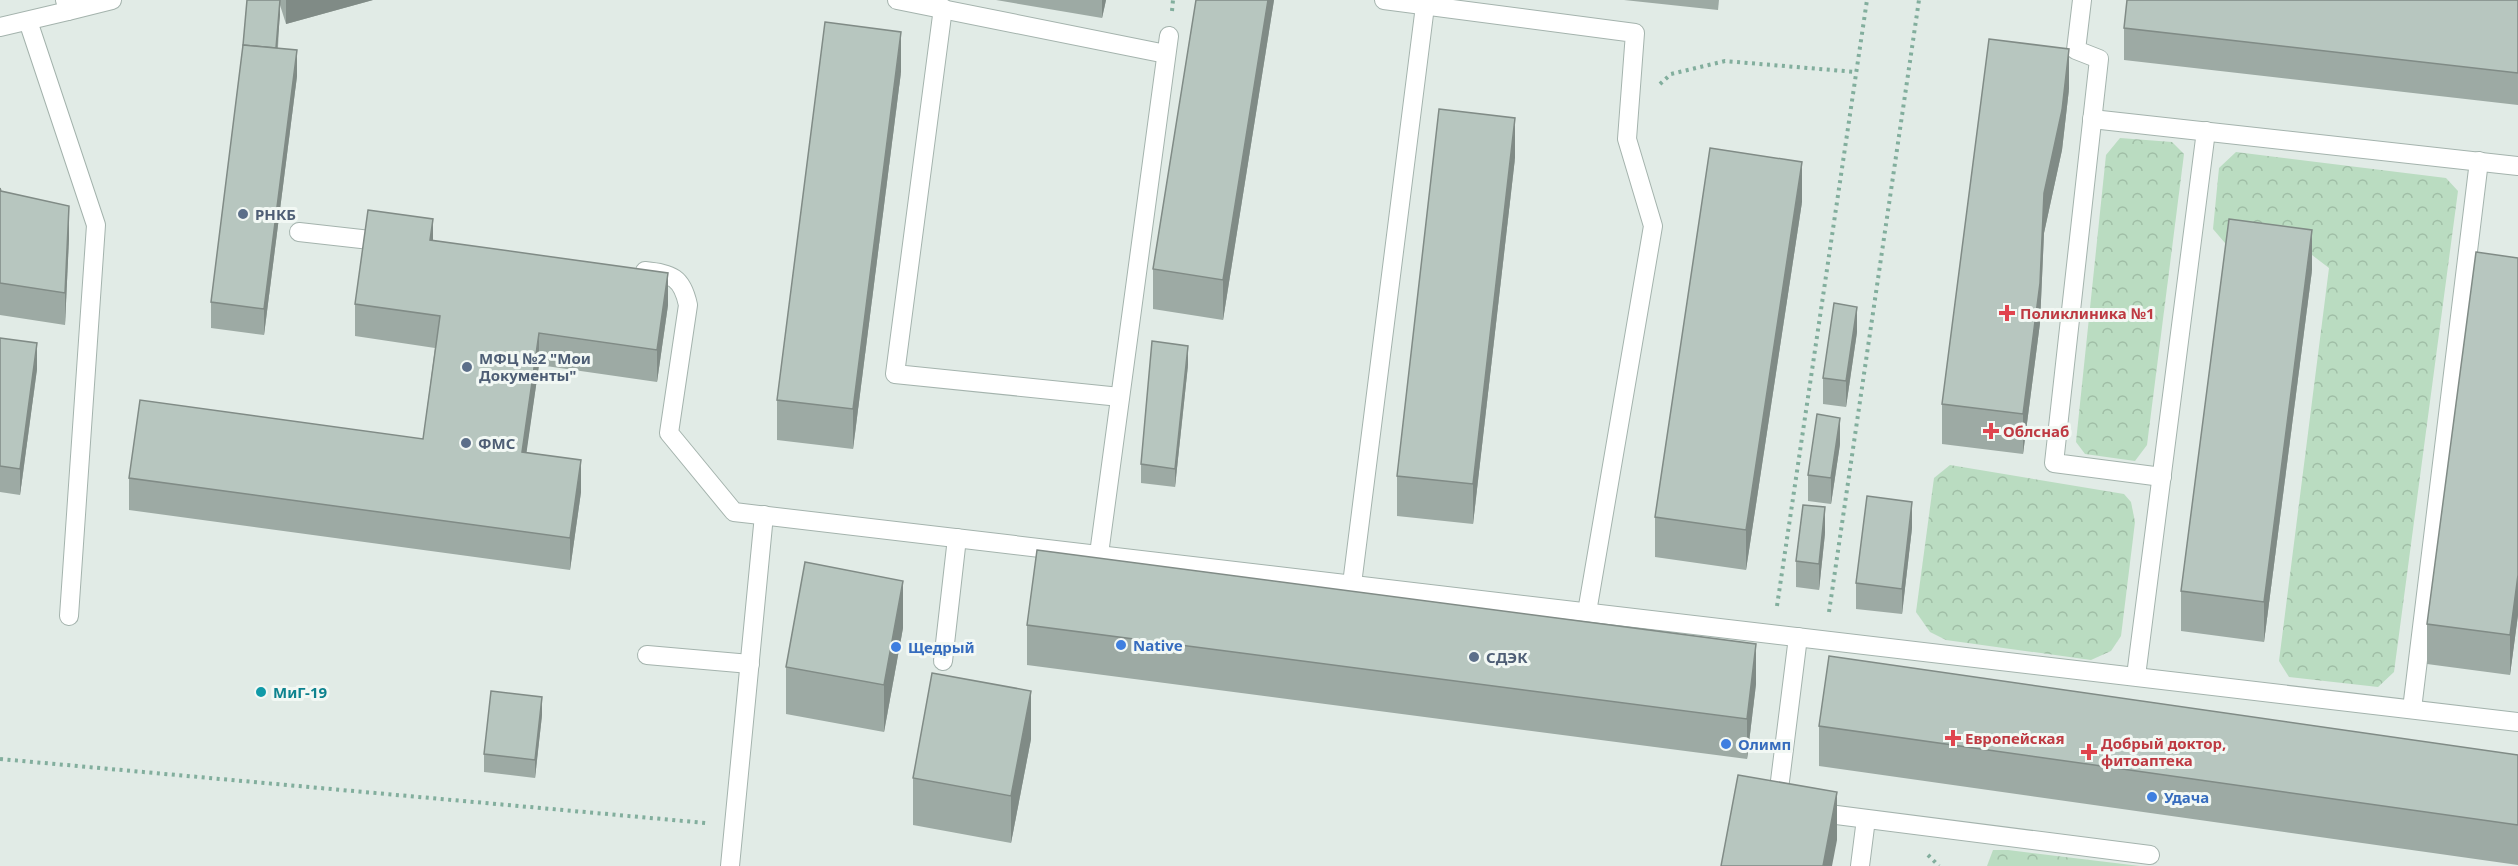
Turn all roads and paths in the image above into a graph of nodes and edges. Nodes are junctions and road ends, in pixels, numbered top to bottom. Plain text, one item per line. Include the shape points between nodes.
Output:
1 (112, 0) edge
2 (897, 0) edge
3 (1384, 0) edge
4 (1867, 0) edge
5 (1919, 0) edge
6 (2082, 0) edge
7 (67, 5) edge
8 (1425, 6) junction
9 (943, 8) junction
10 (28, 21) junction
11 (0, 27) edge
12 (1856, 72) junction
13 (1629, 109) junction
14 (2092, 119) junction
15 (2206, 131) junction
16 (2479, 161) junction
17 (2518, 166) edge
18 (299, 232) dead end
19 (405, 244) edge
20 (628, 269) edge
21 (1120, 397) junction
22 (2162, 477) junction
23 (764, 515) junction
24 (957, 538) junction
25 (1099, 554) junction
26 (1352, 585) junction
27 (1587, 612) junction
28 (69, 616) dead end
29 (1773, 634) junction
30 (1798, 637) junction
31 (1825, 640) junction
32 (647, 655) dead end
33 (943, 661) dead end
34 (750, 664) junction
35 (2136, 676) junction
36 (2412, 709) junction
37 (2518, 722) edge
38 (0, 759) edge
39 (1866, 819) junction
40 (734, 826) junction
41 (2150, 855) dead end
42 (730, 866) edge
43 (1860, 866) edge

1 - 7 street
2 - 9 street
3 - 8 street
4 - 12 path
5 - 31 path
6 - 14 street via 2076,50 2099,59
7 - 10 street
8 - 13 street via 1635,33
8 - 26 street
9 - 21 street via 1167,45
9 - 21 street via 895,374
10 - 11 street
10 - 28 street via 96,225
12 - 13 path via 1725,61 1671,74
12 - 29 path
13 - 27 street via 1626,139 1653,226
14 - 15 street
14 - 22 street via 2054,463
15 - 16 street
15 - 22 street
16 - 17 street
16 - 36 street
18 - 19 street
20 - 23 street via 663,273 684,289 687,305 669,433 734,512
21 - 25 street
22 - 35 street
23 - 24 street
23 - 34 street
24 - 25 street
24 - 33 street
25 - 26 street
26 - 27 street
27 - 29 street
29 - 30 street
30 - 31 street
30 - 39 street via 1777,808
31 - 35 street
32 - 34 street
34 - 40 street
35 - 36 street
36 - 37 street
38 - 40 path
39 - 41 street
39 - 43 street
40 - 42 street

